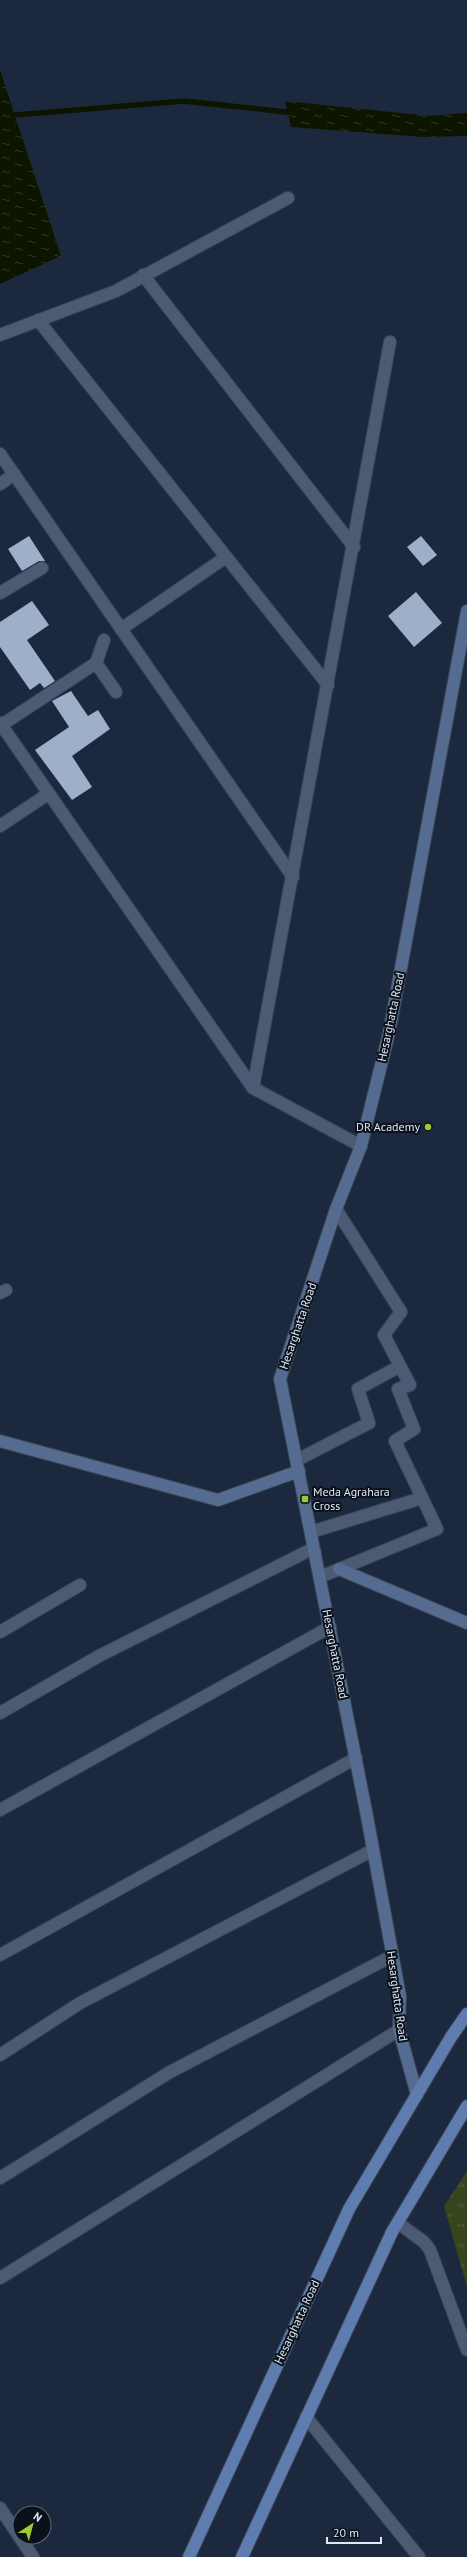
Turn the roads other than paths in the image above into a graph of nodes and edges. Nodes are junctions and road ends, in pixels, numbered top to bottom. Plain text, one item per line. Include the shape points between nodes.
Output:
1 (288, 198) dead end
2 (143, 275) junction
3 (38, 320) junction
4 (0, 335) edge
5 (390, 342) dead end
6 (0, 454) edge
7 (14, 474) junction
8 (0, 484) edge
9 (354, 547) junction
10 (226, 558) junction
11 (42, 568) dead end
12 (0, 593) edge
13 (467, 611) edge
14 (121, 629) junction
15 (104, 640) dead end
16 (96, 663) junction
17 (328, 685) junction
18 (116, 692) dead end
19 (0, 725) edge
20 (48, 794) junction
21 (0, 826) edge
22 (293, 877) junction
23 (253, 1088) junction
24 (361, 1146) junction
25 (336, 1209) junction
26 (400, 1366) junction
27 (0, 1440) edge
28 (298, 1466) junction
29 (422, 1498) junction
30 (311, 1532) junction
31 (315, 1552) junction
32 (339, 1569) junction
33 (320, 1577) junction
34 (80, 1585) dead end
35 (467, 1623) edge
36 (330, 1628) junction
37 (0, 1632) edge
38 (0, 1714) edge
39 (356, 1758) junction
40 (0, 1810) edge
41 (373, 1850) junction
42 (0, 1955) edge
43 (392, 1956) junction
44 (467, 2014) edge
45 (400, 2030) junction
46 (0, 2055) edge
47 (417, 2095) junction
48 (467, 2106) edge
49 (0, 2178) edge
50 (398, 2223) junction
51 (0, 2278) edge
52 (467, 2350) edge
53 (306, 2417) junction
54 (0, 2508) edge
55 (33, 2557) edge
56 (190, 2557) edge
57 (242, 2557) edge
58 (419, 2557) edge

1 - 2 street
2 - 3 street via 116,291
2 - 9 street
3 - 4 street
3 - 10 street
5 - 9 street
6 - 7 street
7 - 8 street
7 - 14 street
9 - 17 street
10 - 14 street
10 - 17 street
11 - 12 street
13 - 24 main road, Hesarghatta Road via 389,1033
14 - 22 street
15 - 16 street
16 - 18 street
16 - 19 street
17 - 22 street
19 - 20 street
20 - 21 street
20 - 23 street
22 - 23 street
23 - 24 street
24 - 25 main road, Hesarghatta Road
25 - 26 street via 401,1312 384,1335
25 - 28 main road, Hesarghatta Road via 280,1378
26 - 28 street via 358,1389 369,1423
26 - 29 street via 410,1385 398,1389 414,1429 395,1440
27 - 28 main road via 218,1500
28 - 30 main road, Hesarghatta Road
29 - 30 street
29 - 32 street via 437,1529
30 - 31 main road, Hesarghatta Road
31 - 33 main road, Hesarghatta Road
31 - 38 street via 308,1551 191,1608 99,1656
32 - 33 street
32 - 35 main road
33 - 36 main road, Hesarghatta Road
34 - 37 street
36 - 39 main road, Hesarghatta Road
36 - 40 street
39 - 41 main road, Hesarghatta Road
39 - 42 street
41 - 43 main road, Hesarghatta Road
41 - 46 street via 80,2003
43 - 45 main road, Hesarghatta Road via 400,1996
43 - 49 street via 170,2072
44 - 47 main road, Hesarghatta Road
45 - 47 main road, Hesarghatta Road
45 - 51 street
47 - 56 main road, Hesarghatta Road via 349,2209
48 - 50 main road
50 - 52 street via 424,2242 430,2250
50 - 53 main road
53 - 57 main road
53 - 58 street
54 - 55 street

